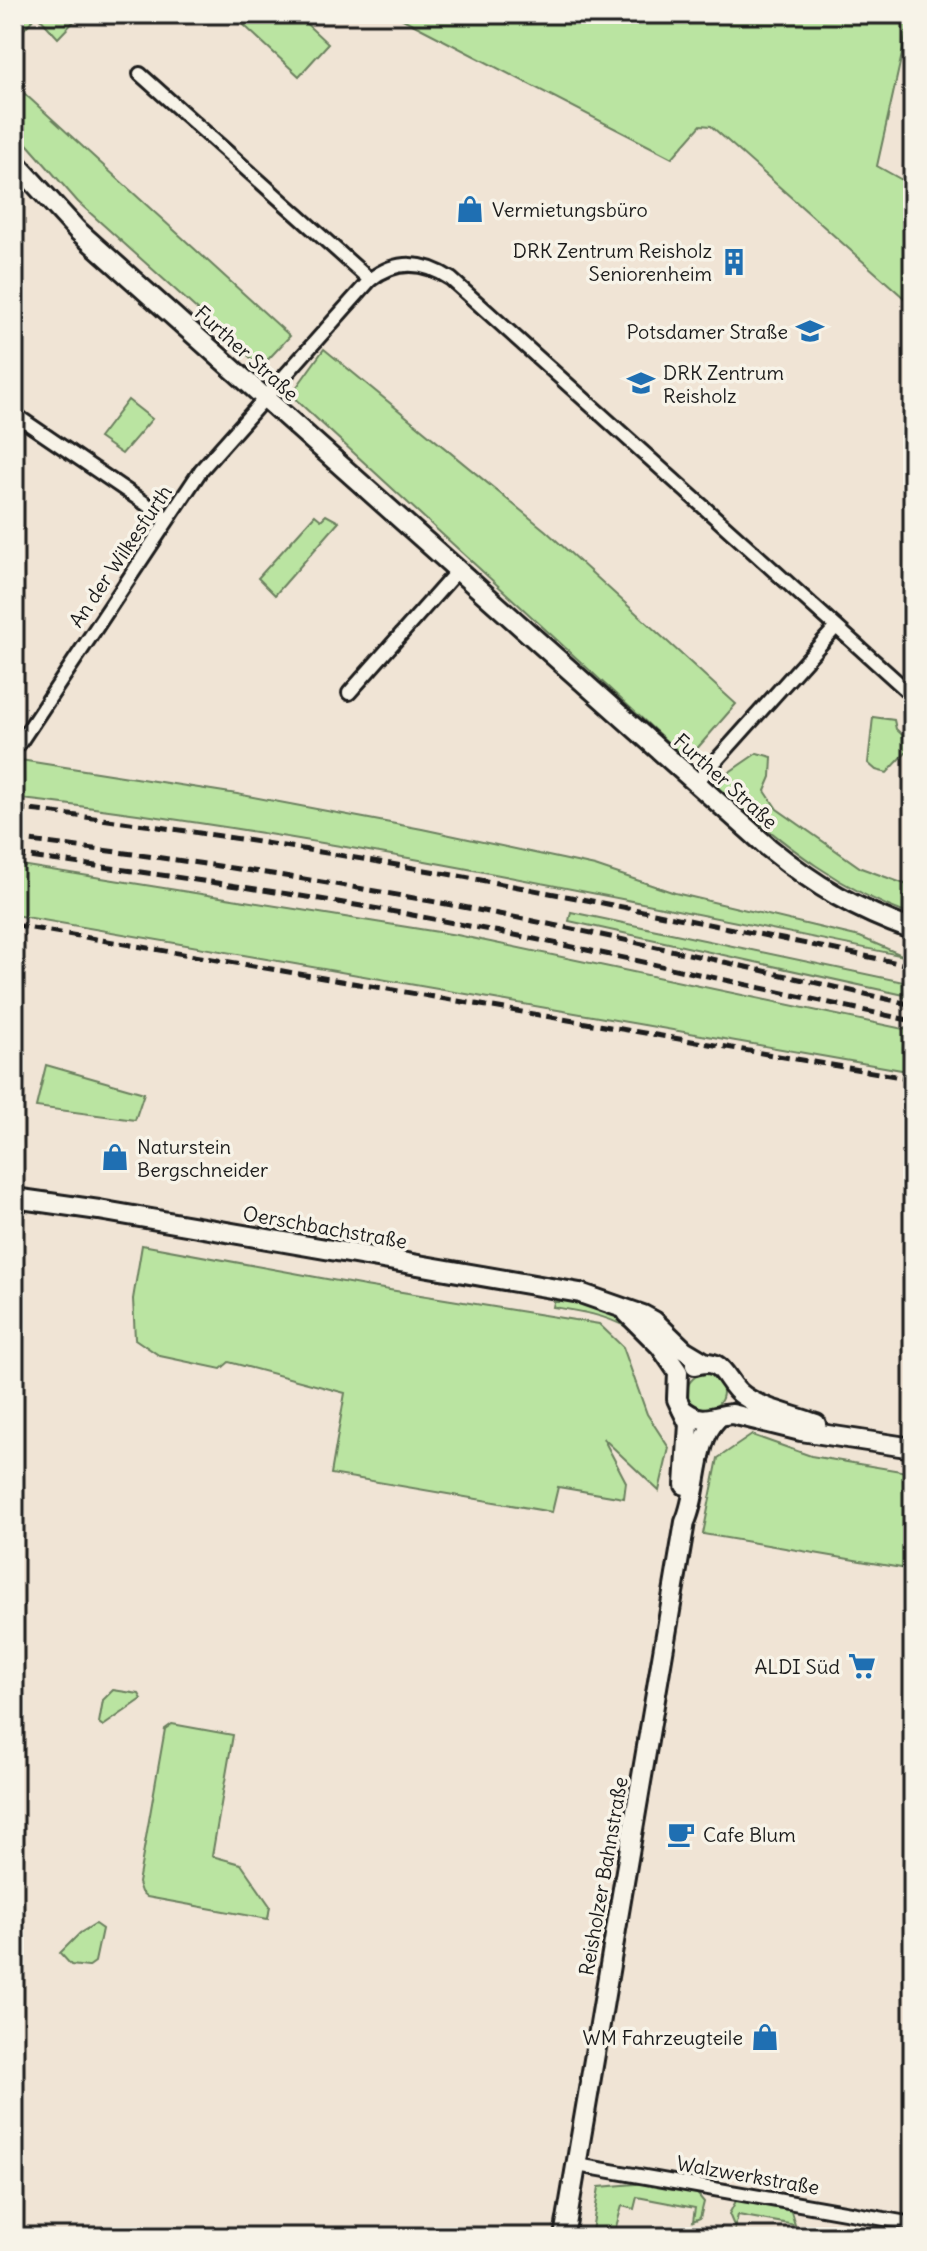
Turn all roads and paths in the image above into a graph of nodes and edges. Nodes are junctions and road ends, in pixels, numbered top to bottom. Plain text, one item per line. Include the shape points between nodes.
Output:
1 (140, 74) dead end
2 (14, 161) edge
3 (370, 280) junction
4 (265, 398) junction
5 (14, 414) edge
6 (168, 519) junction
7 (458, 570) junction
8 (836, 627) junction
9 (349, 693) dead end
10 (913, 696) edge
11 (16, 744) edge
12 (696, 783) junction
13 (913, 930) edge
14 (14, 1198) edge
15 (626, 1311) junction
16 (704, 1362) junction
17 (677, 1384) junction
18 (733, 1384) junction
19 (682, 1409) junction
20 (720, 1417) junction
21 (841, 1436) junction
22 (913, 1448) edge
23 (685, 1522) junction
24 (577, 2165) junction
25 (913, 2224) edge
26 (564, 2237) edge

1 - 3 street
2 - 4 main road, Further Straße via 77,230
3 - 4 street
3 - 8 street via 404,264 431,268 451,279
4 - 6 street, An der Wilkesfurth via 201,470
4 - 7 main road, Further Straße
5 - 6 street
6 - 11 street, An der Wilkesfurth
7 - 9 street
7 - 12 main road, Further Straße
8 - 10 street
8 - 12 street
12 - 13 main road, Further Straße via 829,893
14 - 15 main road, Oerschbachstraße via 570,1291
15 - 16 main road, Oerschbachstraße via 654,1321
15 - 17 main road, Oerschbachstraße via 671,1359
16 - 17 main road via 689,1368
16 - 18 main road via 724,1370
17 - 19 main road, Reisholzer Bahnstraße
18 - 20 main road, Reisholzer Bahnstraße via 734,1399
18 - 21 main road via 754,1402
19 - 20 main road via 698,1419
19 - 23 main road, Reisholzer Bahnstraße via 690,1440
20 - 21 main road via 732,1414
20 - 23 main road, Reisholzer Bahnstraße via 707,1433
21 - 22 main road
23 - 24 main road, Reisholzer Bahnstraße
24 - 25 street, Walzwerkstraße
24 - 26 main road, Reisholzer Bahnstraße

